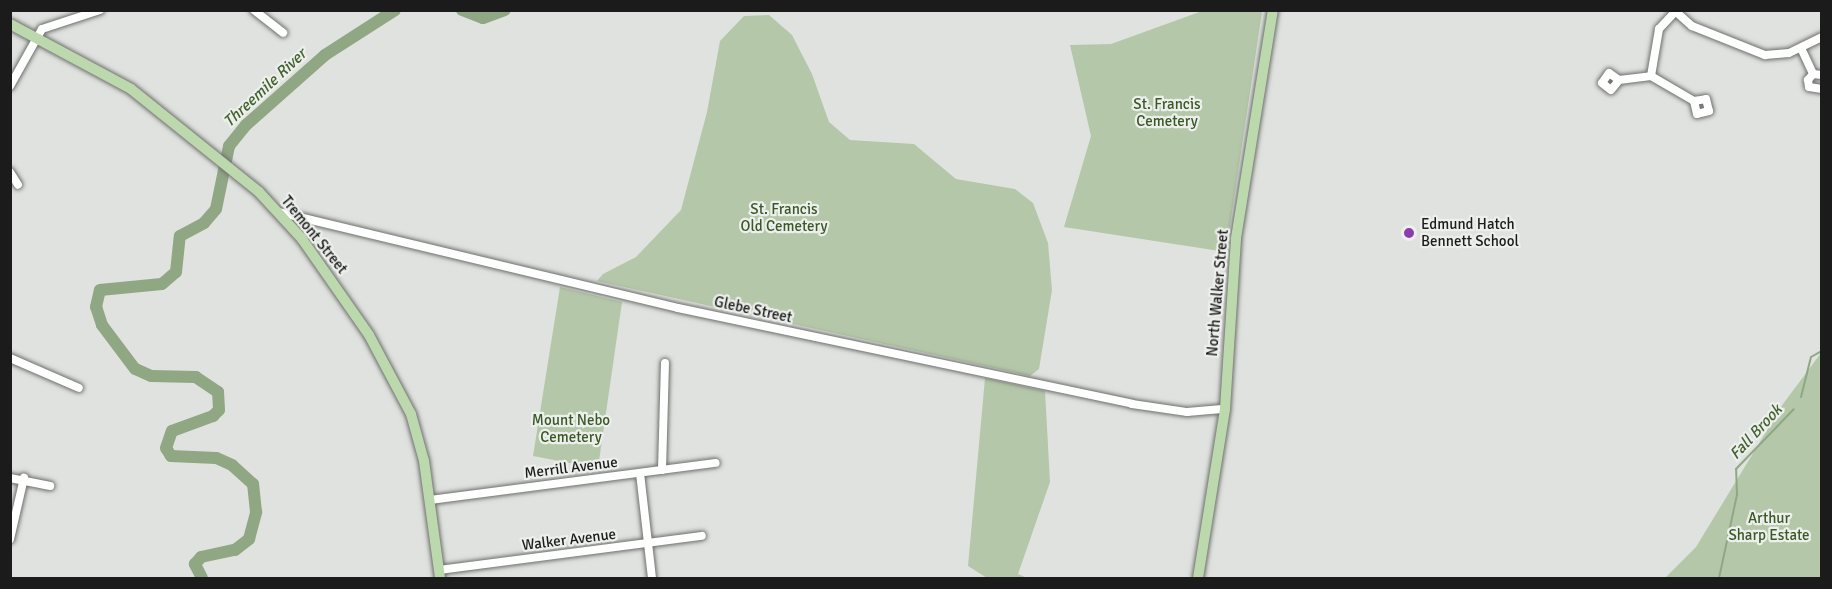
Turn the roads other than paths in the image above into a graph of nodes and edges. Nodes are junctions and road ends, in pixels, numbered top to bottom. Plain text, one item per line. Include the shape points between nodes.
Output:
1 (100, 10) edge
2 (254, 10) edge
3 (1273, 10) edge
4 (1675, 11) edge
5 (10, 24) edge
6 (283, 33) dead end
7 (35, 37) junction
8 (1821, 37) edge
9 (1800, 48) junction
10 (1817, 75) edge
11 (1651, 76) junction
12 (1619, 80) dead end
13 (10, 86) edge
14 (1821, 89) edge
15 (1694, 101) dead end
16 (10, 172) edge
17 (18, 185) dead end
18 (278, 212) junction
19 (10, 358) edge
20 (665, 363) dead end
21 (79, 388) dead end
22 (1225, 409) junction
23 (716, 463) dead end
24 (662, 470) junction
25 (640, 472) junction
26 (10, 478) edge
27 (24, 478) junction
28 (50, 486) dead end
29 (430, 500) junction
30 (702, 536) dead end
31 (10, 539) edge
32 (648, 543) junction
33 (439, 574) edge
34 (651, 579) edge
35 (1198, 579) edge

1 - 7 street via 45,27
2 - 6 street
3 - 22 main road, North Walker Street via 1236,238
4 - 9 street via 1692,26 1756,53 1774,56
4 - 11 street via 1659,29
5 - 7 main road, Tremont Street
7 - 13 street
7 - 18 main road, Tremont Street via 119,81 240,176
8 - 9 street
9 - 10 street
10 - 14 street via 1808,80 1809,87
11 - 12 street
11 - 15 street
16 - 17 street
18 - 22 street, Glebe Street via 678,308 1132,404 1187,412
18 - 29 main road, Tremont Street via 335,284 402,394 420,439
19 - 21 street
20 - 24 street
22 - 35 main road, North Walker Street
23 - 24 street, Merrill Avenue
24 - 25 street, Merrill Avenue
25 - 29 street, Merrill Avenue
25 - 32 street
26 - 27 street
27 - 28 street
27 - 31 street
29 - 33 main road, Tremont Street
30 - 32 street, Walker Avenue
32 - 33 street, Walker Avenue
32 - 34 street

